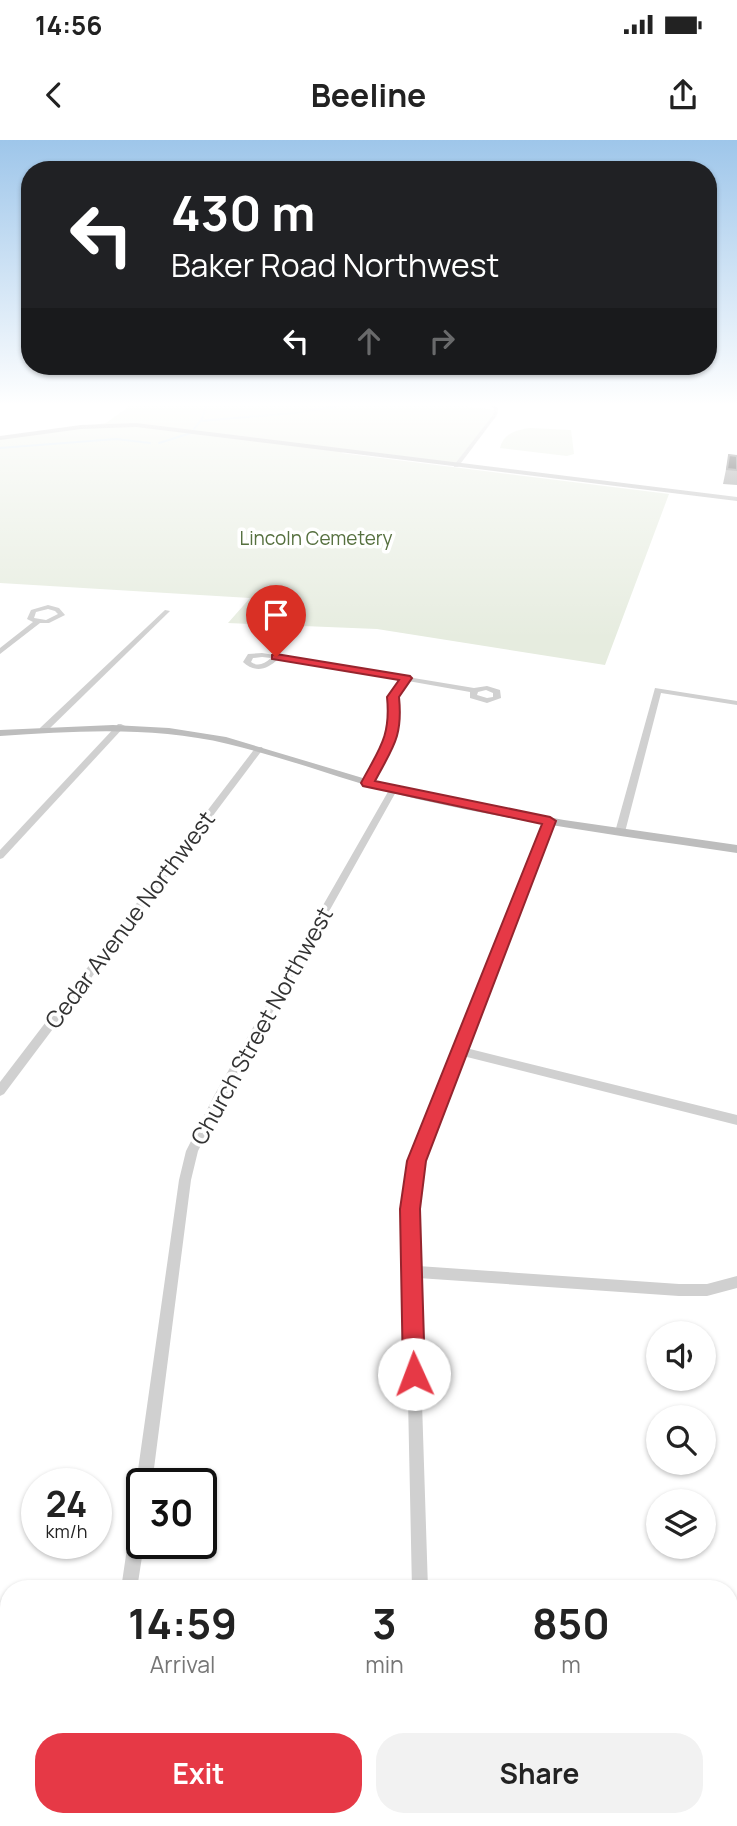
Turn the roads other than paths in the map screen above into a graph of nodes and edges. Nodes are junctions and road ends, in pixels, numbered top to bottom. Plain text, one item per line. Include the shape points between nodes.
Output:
1 (590, 482) edge
2 (737, 499) edge
3 (167, 611) dead end
4 (37, 622) dead end
5 (0, 652) edge
6 (276, 657) dead end
7 (406, 678) junction
8 (474, 690) dead end
9 (737, 703) edge
10 (121, 726) junction
11 (43, 730) junction
12 (0, 733) edge
13 (259, 749) junction
14 (368, 783) junction
15 (393, 790) junction
16 (550, 821) junction
17 (620, 832) junction
18 (737, 849) edge
19 (0, 856) edge
20 (460, 1051) junction
21 (0, 1091) edge
22 (737, 1120) edge
23 (411, 1271) junction
24 (737, 1282) edge
25 (146, 1468) edge
26 (133, 1559) edge
27 (130, 1580) edge
28 (420, 1580) edge

1 - 2 main road
3 - 11 street
4 - 5 street
6 - 7 street
7 - 8 street
7 - 14 street via 393,697 393,736
9 - 17 street via 658,690
10 - 11 main road
10 - 13 main road via 192,733
10 - 19 street
11 - 12 main road
13 - 14 main road
13 - 21 street, Cedar Avenue Northwest
14 - 15 main road
15 - 16 main road
15 - 25 street, Church Street Northwest via 192,1151
16 - 17 main road
16 - 20 street
17 - 18 main road
20 - 22 street
20 - 23 street via 417,1161 410,1209
23 - 24 street via 678,1290 707,1290
23 - 28 street
26 - 27 street

